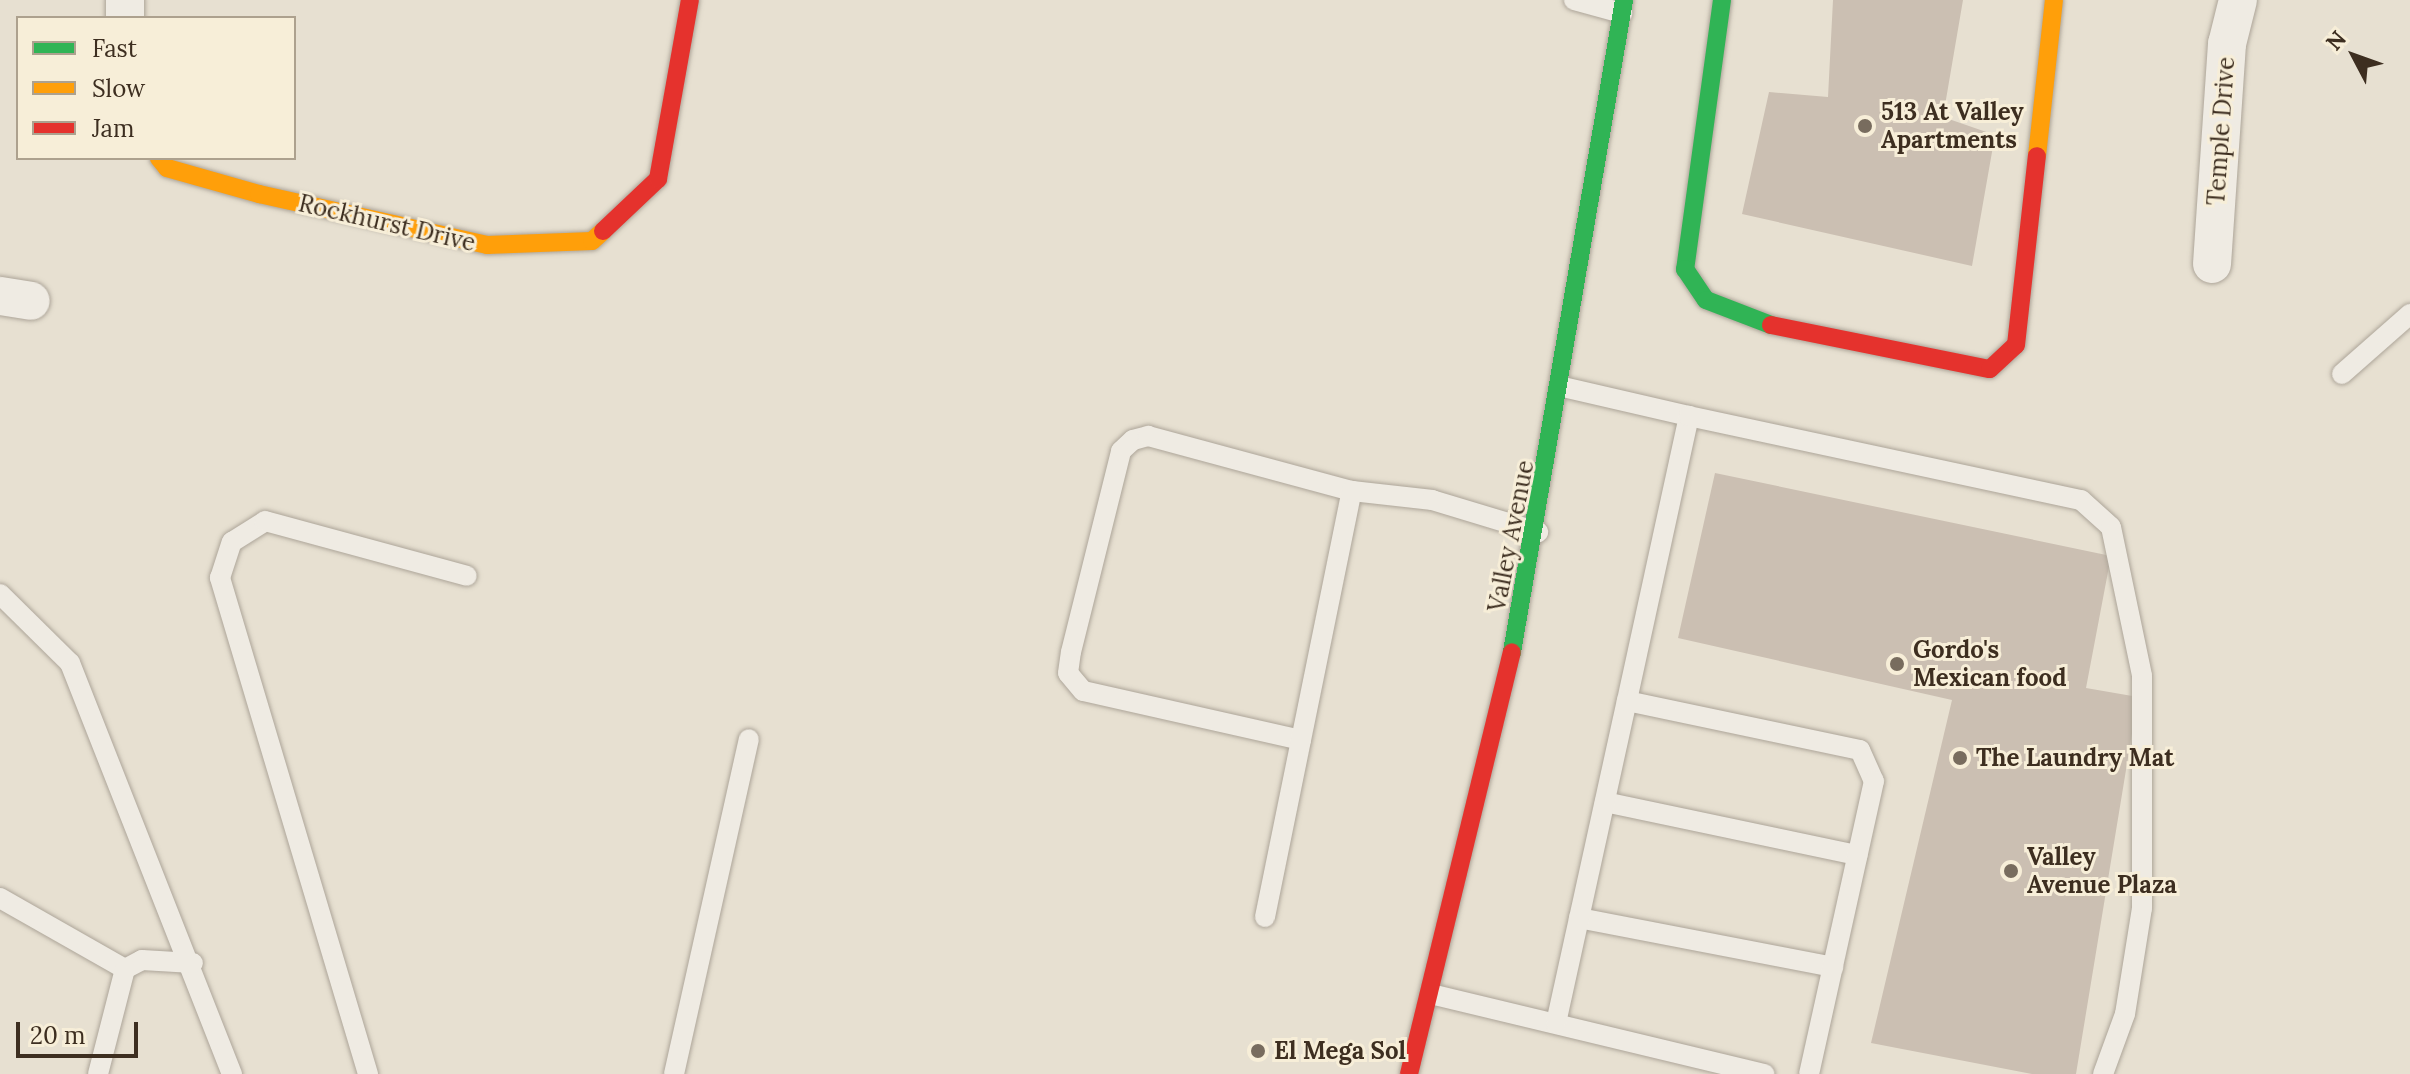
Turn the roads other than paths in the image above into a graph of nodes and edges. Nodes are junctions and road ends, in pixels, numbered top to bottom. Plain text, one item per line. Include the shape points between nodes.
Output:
1 (690, 0) edge
2 (1574, 0) edge
3 (1722, 0) edge
4 (2054, 0) edge
5 (2238, 0) edge
6 (1623, 6) edge
7 (161, 160) edge
8 (2212, 264) dead end
9 (2410, 314) edge
10 (2342, 374) dead end
11 (1563, 387) junction
12 (1689, 416) junction
13 (1352, 491) junction
14 (1538, 532) junction
15 (467, 576) dead end
16 (0, 594) edge
17 (1627, 701) junction
18 (749, 739) dead end
19 (1301, 740) junction
20 (1605, 802) junction
21 (1857, 855) junction
22 (0, 898) edge
23 (1265, 917) dead end
24 (1579, 918) junction
25 (193, 963) junction
26 (1833, 967) junction
27 (125, 969) junction
28 (1431, 994) junction
29 (1556, 1023) junction
30 (98, 1074) edge
31 (232, 1074) edge
32 (368, 1074) edge
33 (674, 1074) edge
34 (1409, 1074) edge
35 (1765, 1074) edge
36 (1809, 1074) edge
37 (2103, 1074) edge

1 - 7 street, Rockhurst Drive via 658,179 592,241 487,245 259,194 167,168
2 - 6 lane
3 - 4 street via 1685,269 1706,300 1756,322 1990,369 2016,345
5 - 8 street, Temple Drive via 2227,44
6 - 11 street, Valley Avenue
9 - 10 lane
11 - 12 lane
11 - 14 street, Valley Avenue
12 - 17 lane
12 - 37 lane via 2081,500 2111,527 2142,676 2142,908 2125,1014
13 - 14 lane via 1432,500
13 - 19 lane
13 - 19 lane via 1148,436 1133,440 1121,451 1071,652 1068,673 1083,691
14 - 28 street, Valley Avenue
15 - 32 lane via 265,521 232,542 220,578
16 - 25 lane via 70,663
17 - 20 lane
17 - 21 lane via 1860,750 1874,781
18 - 33 lane
19 - 23 lane
20 - 21 lane
20 - 24 lane
21 - 26 lane
22 - 27 lane
24 - 26 lane
24 - 29 lane
25 - 27 lane via 142,960
25 - 31 lane
26 - 36 lane
27 - 30 lane
28 - 29 lane
28 - 34 street, Valley Avenue
29 - 35 lane

